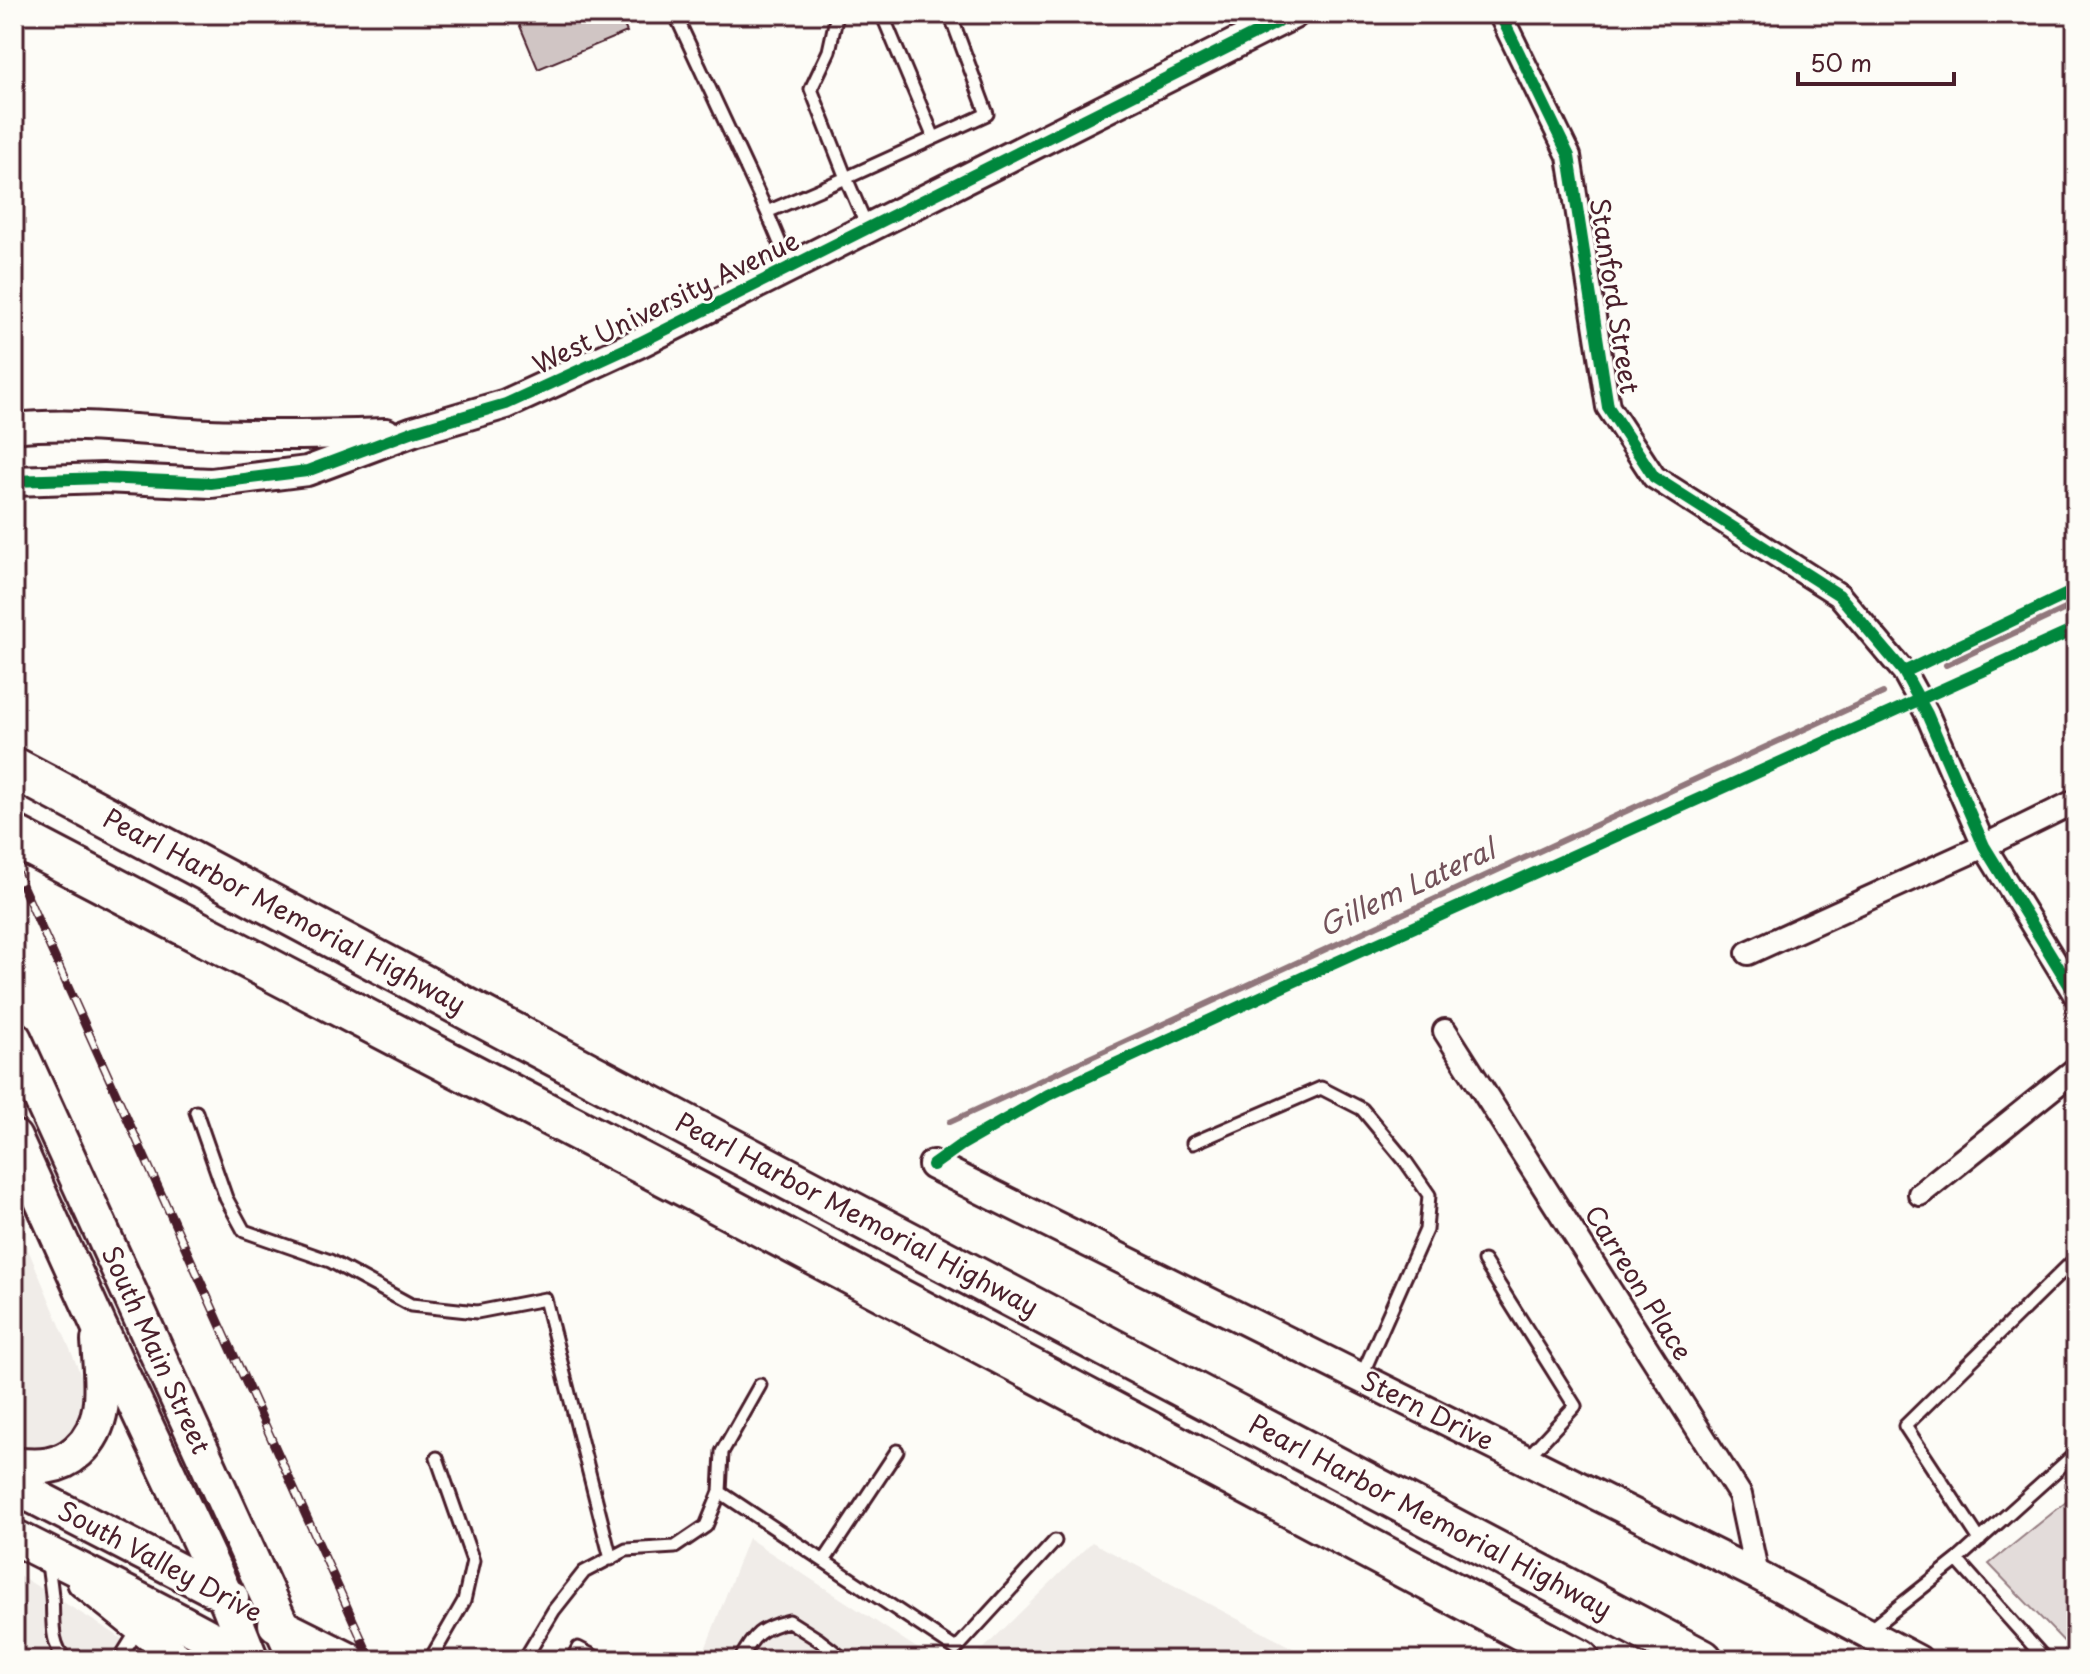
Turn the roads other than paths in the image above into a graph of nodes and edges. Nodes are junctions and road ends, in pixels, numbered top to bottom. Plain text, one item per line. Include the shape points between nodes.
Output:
1 (675, 14) edge
2 (837, 14) edge
3 (882, 14) edge
4 (950, 14) edge
5 (1294, 14) edge
6 (1500, 14) edge
7 (934, 138) junction
8 (846, 178) junction
9 (767, 212) junction
10 (868, 229) junction
11 (790, 267) junction
12 (14, 428) edge
13 (414, 431) junction
14 (14, 481) edge
15 (25, 774) edge
16 (2076, 801) edge
17 (14, 836) edge
18 (1984, 846) junction
19 (1748, 953) dead end
20 (2076, 996) edge
21 (1445, 1031) dead end
22 (14, 1039) edge
23 (2076, 1069) edge
24 (196, 1112) dead end
25 (14, 1138) edge
26 (1193, 1143) dead end
27 (933, 1165) dead end
28 (1920, 1194) dead end
29 (2076, 1258) edge
30 (1484, 1261) dead end
31 (98, 1324) junction
32 (1361, 1378) junction
33 (760, 1385) dead end
34 (897, 1451) dead end
35 (2076, 1453) edge
36 (437, 1458) dead end
37 (1525, 1460) junction
38 (14, 1465) edge
39 (14, 1486) edge
40 (720, 1492) junction
41 (14, 1537) edge
42 (1980, 1540) junction
43 (1055, 1541) dead end
44 (47, 1554) junction
45 (611, 1559) junction
46 (1957, 1560) junction
47 (824, 1561) junction
48 (1757, 1575) junction
49 (225, 1595) junction
50 (140, 1627) junction
51 (283, 1627) junction
52 (1866, 1633) junction
53 (66, 1660) edge
54 (119, 1660) edge
55 (180, 1660) edge
56 (251, 1660) edge
57 (297, 1660) edge
58 (348, 1660) edge
59 (430, 1660) edge
60 (524, 1660) edge
61 (572, 1660) edge
62 (601, 1660) edge
63 (740, 1660) edge
64 (845, 1660) edge
65 (1579, 1660) edge
66 (1702, 1660) edge
67 (1918, 1660) edge
68 (2046, 1660) edge

1 - 9 lane
2 - 8 lane via 829,51 811,89
3 - 7 lane
4 - 7 lane via 987,114
5 - 10 street, West University Avenue
6 - 18 street, Stanford Street via 1569,156 1608,407 1654,477 1839,595 1904,672
7 - 8 lane
8 - 9 lane
8 - 10 lane
9 - 11 lane
10 - 11 street, West University Avenue
11 - 13 street, West University Avenue via 506,404
12 - 13 street, West University Avenue via 48,424 305,436
13 - 14 street, West University Avenue via 307,471 211,483
15 - 66 highway, Pearl Harbor Memorial Highway
16 - 18 street
17 - 65 highway
18 - 19 street
18 - 20 street, Stanford Street
21 - 48 street, Carreon Place via 1740,1495
22 - 51 main road, South Main Street
23 - 28 street
24 - 45 lane via 226,1198 244,1231 330,1261 411,1305 477,1312 545,1299
25 - 31 main road, South Main Street
26 - 32 lane via 1321,1088 1362,1109 1406,1162 1429,1195 1426,1230
27 - 32 street, Stern Drive
29 - 42 lane via 1905,1426
30 - 37 lane via 1575,1406
31 - 38 main road via 102,1391 96,1428 65,1461 40,1467
31 - 49 main road, South Main Street
32 - 37 street, Stern Drive
33 - 40 lane via 722,1452
34 - 47 lane
35 - 42 lane
36 - 59 lane via 473,1561 464,1601
37 - 48 street, Stern Drive
39 - 49 main road, South Valley Drive
40 - 45 lane via 706,1526 675,1547 626,1550
40 - 47 lane
41 - 44 main road, South Valley Drive
42 - 46 lane
43 - 47 lane via 956,1649
44 - 50 main road
44 - 53 lane via 53,1637
44 - 56 main road, South Valley Drive
45 - 60 lane via 584,1572
46 - 52 lane
46 - 68 lane
48 - 52 street, Stern Drive
49 - 51 main road, South Valley Drive
49 - 56 main road, South Main Street
50 - 54 lane
50 - 55 main road
51 - 57 main road, South Main Street
51 - 58 main road, South Valley Drive
52 - 67 street, Stern Drive
61 - 62 lane via 578,1648
63 - 64 lane via 755,1636 789,1621

